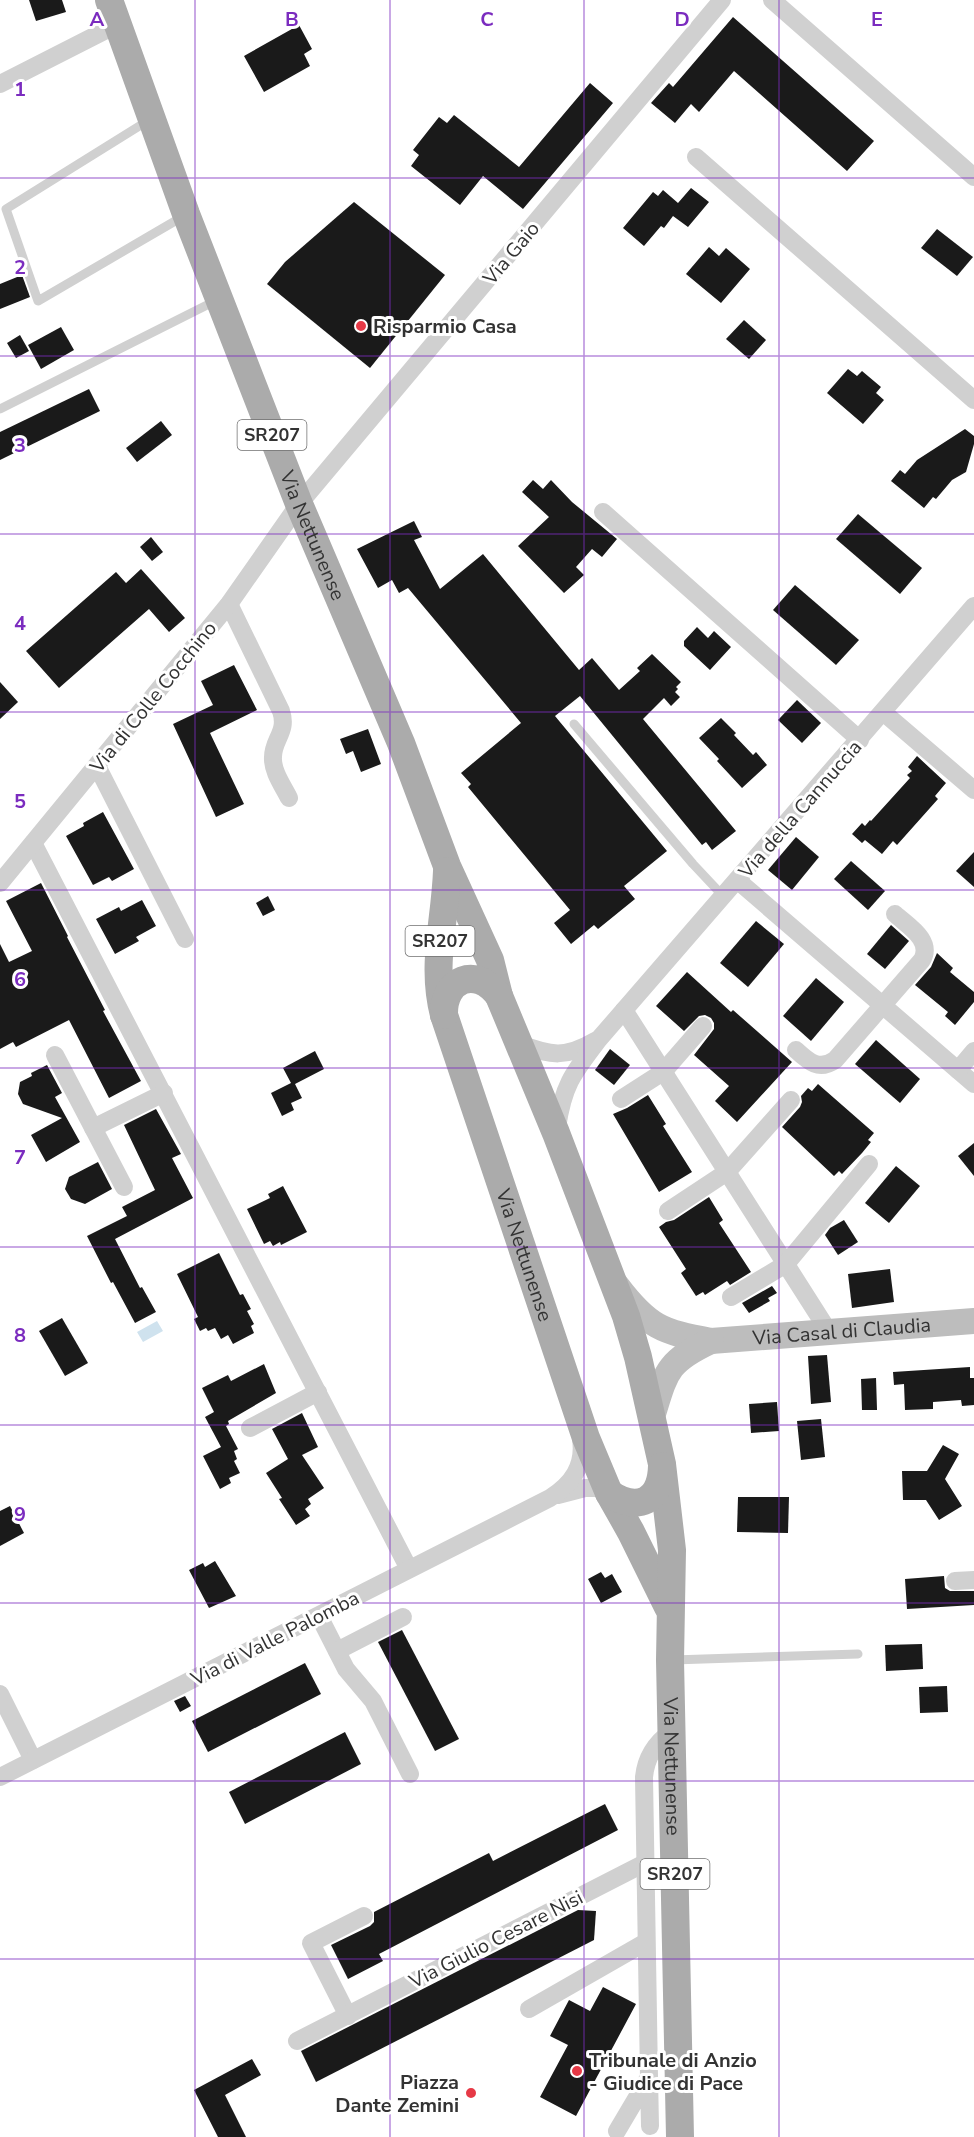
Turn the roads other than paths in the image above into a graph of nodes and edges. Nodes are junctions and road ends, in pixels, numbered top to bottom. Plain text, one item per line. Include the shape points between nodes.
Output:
1 (722, 0) edge
2 (772, 0) edge
3 (113, 12) edge
4 (0, 84) edge
5 (151, 119) junction
6 (696, 157) dead end
7 (974, 177) edge
8 (186, 214) junction
9 (219, 299) junction
10 (974, 399) edge
11 (0, 409) edge
12 (299, 504) junction
13 (603, 512) dead end
14 (229, 604) junction
15 (974, 606) edge
16 (883, 712) junction
17 (574, 724) dead end
18 (860, 740) junction
19 (97, 766) junction
20 (974, 790) edge
21 (289, 798) dead end
22 (33, 843) junction
23 (447, 866) junction
24 (737, 880) junction
25 (0, 883) edge
26 (723, 896) junction
27 (895, 914) dead end
28 (185, 939) dead end
29 (499, 996) junction
30 (883, 1005) junction
31 (624, 1010) junction
32 (444, 1015) junction
33 (703, 1026) dead end
34 (599, 1039) junction
35 (520, 1044) junction
36 (796, 1050) dead end
37 (974, 1051) edge
38 (55, 1055) dead end
39 (958, 1070) junction
40 (663, 1072) junction
41 (974, 1084) edge
42 (164, 1093) junction
43 (621, 1099) dead end
44 (791, 1100) dead end
45 (93, 1128) junction
46 (556, 1133) junction
47 (869, 1164) dead end
48 (727, 1172) junction
49 (124, 1187) dead end
50 (668, 1211) dead end
51 (786, 1264) junction
52 (612, 1278) junction
53 (731, 1297) dead end
54 (974, 1321) edge
55 (829, 1332) junction
56 (711, 1341) junction
57 (318, 1392) junction
58 (573, 1402) junction
59 (652, 1417) junction
60 (250, 1428) dead end
61 (662, 1464) junction
62 (608, 1491) junction
63 (550, 1497) junction
64 (409, 1569) junction
65 (974, 1580) edge
66 (955, 1581) dead end
67 (670, 1611) junction
68 (319, 1616) junction
69 (403, 1617) dead end
70 (337, 1651) junction
71 (858, 1654) dead end
72 (670, 1660) junction
73 (0, 1695) edge
74 (672, 1731) junction
75 (33, 1760) junction
76 (410, 1774) dead end
77 (0, 1777) edge
78 (645, 1863) junction
79 (364, 1916) dead end
80 (646, 1942) junction
81 (529, 2009) dead end
82 (348, 2016) junction
83 (297, 2041) dead end
84 (649, 2077) junction
85 (650, 2126) junction
86 (680, 2131) edge
87 (616, 2134) edge

1 - 12 street, Via Gaio
2 - 7 street
3 - 4 street
3 - 5 main road, Via Nettunense / SR207
5 - 8 main road, Via Nettunense / SR207
5 - 8 lane via 6,209 38,301
6 - 10 street
8 - 9 main road, Via Nettunense / SR207
9 - 11 lane
9 - 12 main road, Via Nettunense / SR207
12 - 14 street, Via di Colle Cocchino
12 - 23 main road, Via Nettunense / SR207 via 401,743
13 - 18 street
14 - 19 street, Via di Colle Cocchino
14 - 21 street via 283,717 273,760
15 - 16 street, Via della Cannuccia
16 - 18 street, Via della Cannuccia
16 - 20 street
17 - 26 lane
18 - 24 street, Via della Cannuccia
19 - 22 street, Via di Colle Cocchino
19 - 28 street
22 - 25 street, Via di Colle Cocchino
22 - 42 street
23 - 29 main road, Via Nettunense / SR207 via 490,960
23 - 32 main road, Via Nettunense / SR207 via 437,967
24 - 26 street, Via della Cannuccia
24 - 30 street
26 - 31 street, Via della Cannuccia
27 - 30 street via 924,943 925,952
29 - 32 main road, Via Nettunense / SR207 via 482,980 463,980 447,997
29 - 35 main road, Via Nettunense
30 - 36 street via 831,1063 815,1065
30 - 39 street
31 - 34 street, Via della Cannuccia
31 - 40 street
32 - 58 main road, Via Nettunense
33 - 40 street
34 - 35 street, Via della Cannuccia via 558,1055
34 - 46 street, Via della Cannuccia via 566,1086
35 - 46 main road, Via Nettunense
37 - 39 street
38 - 45 street
39 - 41 street
40 - 43 street
40 - 48 street
42 - 45 street
42 - 57 street
44 - 48 street
45 - 49 street
46 - 52 main road, Via Nettunense
47 - 51 street
48 - 50 street
48 - 51 street
51 - 53 street
51 - 55 street
52 - 56 street, Via Casal di Claudia via 658,1328
52 - 59 main road, Via Nettunense via 633,1339
54 - 55 street, Via Casal di Claudia
55 - 56 street, Via Casal di Claudia
56 - 59 street, Via Casal di Claudia via 683,1355 670,1368
57 - 60 street
57 - 64 street
58 - 62 main road, Via Nettunense
58 - 63 street, Via di Valle Palomba via 582,1458 573,1479
59 - 61 main road, Via Nettunense
61 - 62 main road, Via Nettunense via 660,1484 644,1501 626,1503
61 - 67 main road, Via Nettunense / SR207 via 672,1550
62 - 63 street, Via di Valle Palomba via 585,1488
62 - 67 main road, Via Nettunense / SR207
63 - 64 street, Via di Valle Palomba
64 - 68 street, Via di Valle Palomba
65 - 66 street
67 - 72 main road, Via Nettunense / SR207
68 - 70 street
68 - 75 street, Via di Valle Palomba
69 - 70 street
70 - 76 street via 352,1677 374,1701
71 - 72 lane
72 - 74 main road, Via Nettunense / SR207
73 - 75 street
74 - 78 street via 657,1743 645,1766
74 - 86 main road, Via Nettunense / SR207
75 - 77 street, Via di Valle Palomba
78 - 80 street
78 - 82 street, Via Giulio Cesare Nisi
79 - 82 street via 311,1943
80 - 81 street
80 - 84 street
82 - 83 street, Via Giulio Cesare Nisi
84 - 85 street
84 - 87 street
85 - 86 street
85 - 87 street via 630,2127

